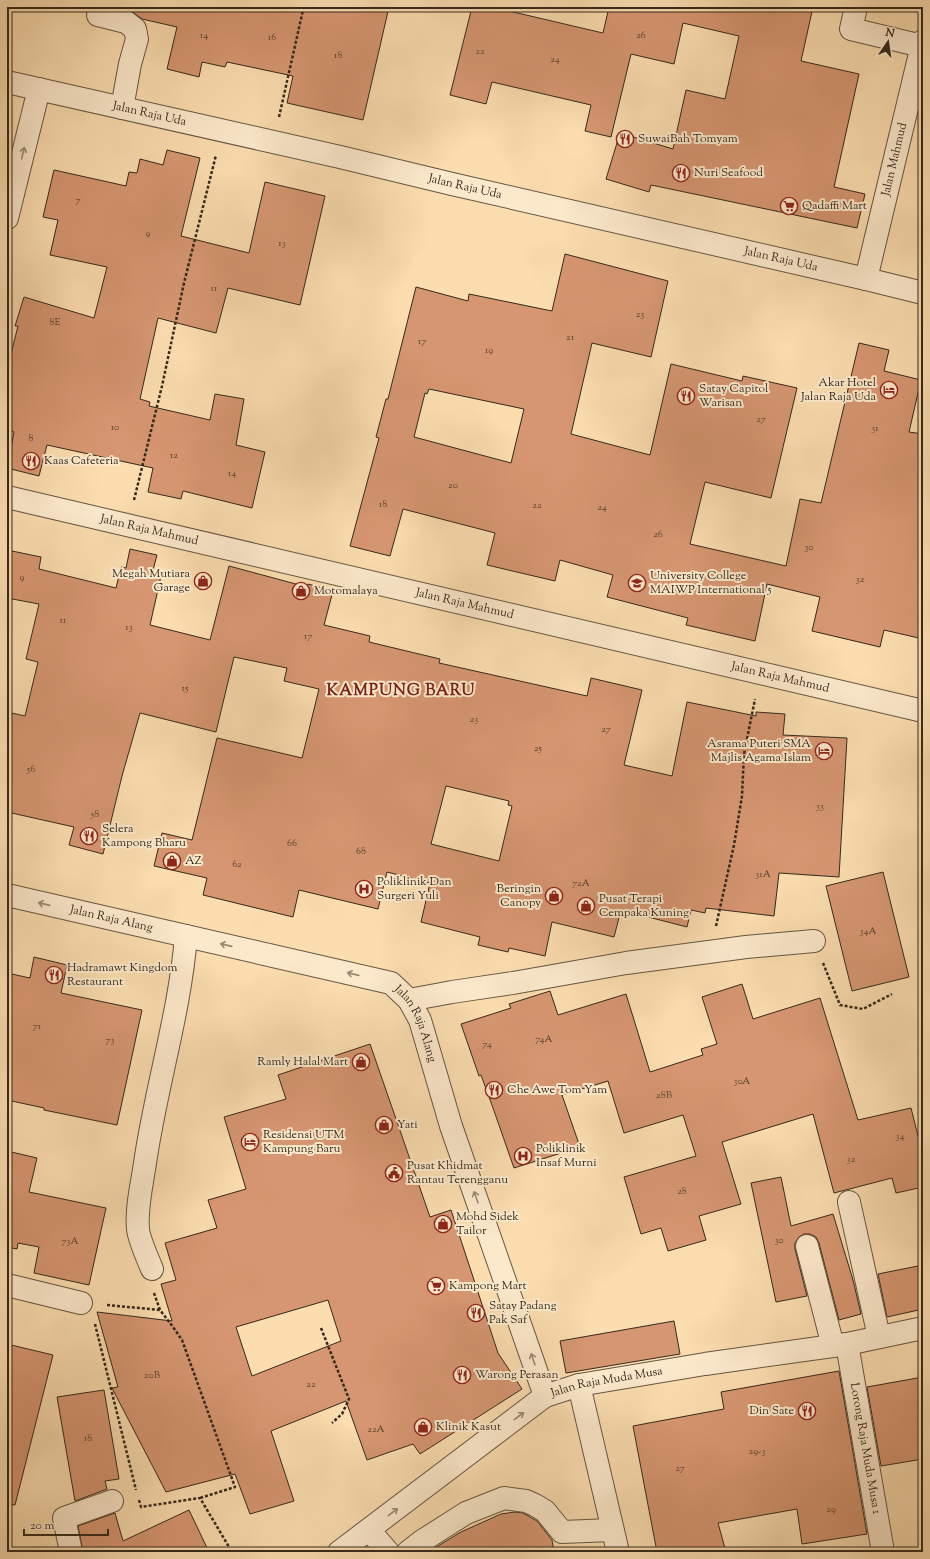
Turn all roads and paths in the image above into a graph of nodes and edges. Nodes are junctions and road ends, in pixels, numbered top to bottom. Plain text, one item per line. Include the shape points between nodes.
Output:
1 (856, 7) edge
2 (302, 10) dead end
3 (98, 15) dead end
4 (922, 44) edge
5 (7, 82) edge
6 (39, 90) junction
7 (122, 108) junction
8 (222, 131) junction
9 (274, 143) junction
10 (7, 218) edge
11 (866, 278) junction
12 (923, 293) edge
13 (7, 496) edge
14 (128, 525) junction
15 (760, 673) junction
16 (923, 711) edge
17 (7, 895) edge
18 (186, 936) junction
19 (814, 941) joint
20 (710, 952) junction
21 (892, 994) dead end
22 (409, 1000) junction
23 (850, 1202) dead end
24 (806, 1246) dead end
25 (152, 1269) dead end
26 (7, 1285) edge
27 (86, 1303) junction
28 (321, 1328) dead end
29 (923, 1328) edge
30 (880, 1337) junction
31 (840, 1345) junction
32 (579, 1385) junction
33 (545, 1396) junction
34 (332, 1423) dead end
35 (137, 1492) dead end
36 (200, 1498) junction
37 (139, 1499) dead end
38 (112, 1501) dead end
39 (369, 1530) junction
40 (612, 1530) junction
41 (71, 1552) edge
42 (232, 1552) edge
43 (339, 1552) edge
44 (388, 1552) edge
45 (408, 1552) edge
46 (618, 1552) edge
47 (884, 1552) edge

1 - 4 street via 851,29
2 - 9 path
3 - 7 street via 126,22 135,29 137,39
4 - 11 street, Jalan Mahmud
5 - 6 street, Jalan Raja Uda
6 - 7 street, Jalan Raja Uda
10 -> 6 street
7 - 8 street, Jalan Raja Uda
8 - 9 street, Jalan Raja Uda
8 - 14 path
9 - 11 street, Jalan Raja Uda
11 - 12 street, Jalan Raja Uda
13 - 14 street, Jalan Raja Mahmud
14 - 15 street, Jalan Raja Mahmud
15 - 16 street, Jalan Raja Mahmud
15 - 20 path via 744,754 742,796 734,845
18 -> 17 street, Jalan Raja Alang
22 -> 18 street, Jalan Raja Alang via 391,983
18 - 25 street via 139,1201 138,1230
19 - 20 street
19 - 21 path via 840,1005 863,1009
20 - 22 street via 626,963
33 -> 22 street, Jalan Raja Alang via 452,1126 420,1020
23 - 30 street
24 - 31 street, Lorong Raja Muda Musa 1
26 - 27 street
27 - 35 path
27 - 36 path via 160,1310 174,1326 182,1340 235,1487
28 - 34 path via 349,1399 342,1414
29 - 30 street, Jalan Raja Muda Musa
30 - 31 street, Jalan Raja Muda Musa
31 - 32 street, Jalan Raja Muda Musa
31 - 47 street, Lorong Raja Muda Musa 1
32 - 33 street, Jalan Raja Muda Musa
32 - 40 street
39 -> 33 street, Jalan Raja Muda Musa
36 - 37 path via 140,1507
36 - 42 path
38 - 41 street via 64,1518
39 - 43 street, Jalan Raja Muda Musa
39 - 44 street
40 - 45 street via 562,1532 545,1512 535,1505 504,1498 466,1514
40 - 46 street

